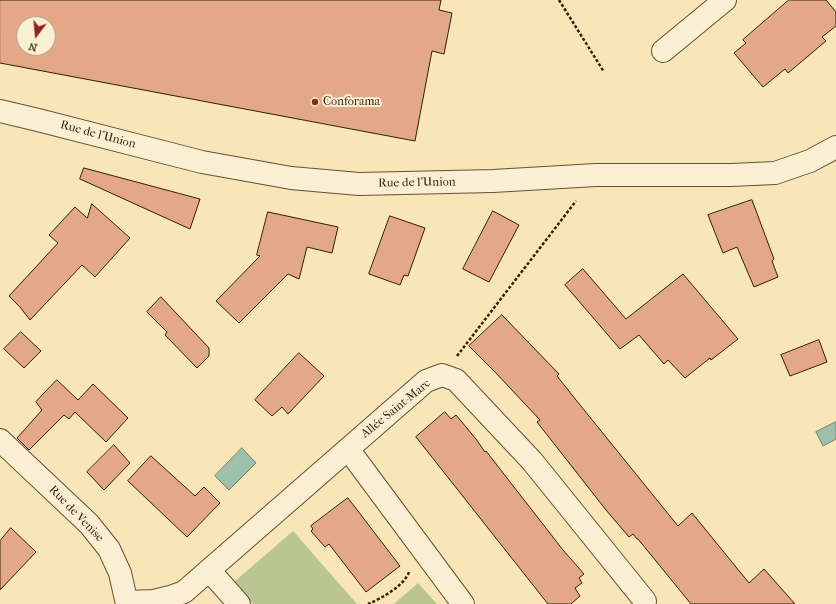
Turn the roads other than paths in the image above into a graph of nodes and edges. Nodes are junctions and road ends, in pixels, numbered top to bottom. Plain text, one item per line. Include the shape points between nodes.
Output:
1 (725, 0) edge
2 (663, 50) dead end
3 (0, 111) edge
4 (836, 147) edge
5 (0, 440) edge
6 (348, 449) junction
7 (209, 570) junction
8 (171, 600) edge
9 (645, 601) dead end
10 (127, 603) edge
11 (239, 604) edge
12 (463, 604) edge

1 - 2 street
3 - 4 street, Rue de l'Union via 202,162 291,178 359,184 493,181 596,175 775,173 810,161
5 - 10 street, Rue de Venise via 89,524 109,549 120,573
6 - 7 street, Allée Saint-Marc
6 - 9 street, Allée Saint-Marc via 426,381 442,375 456,380 532,461
6 - 12 street
7 - 8 street, Allée Saint-Marc
7 - 11 street
8 - 10 street, Allée Saint-Marc

